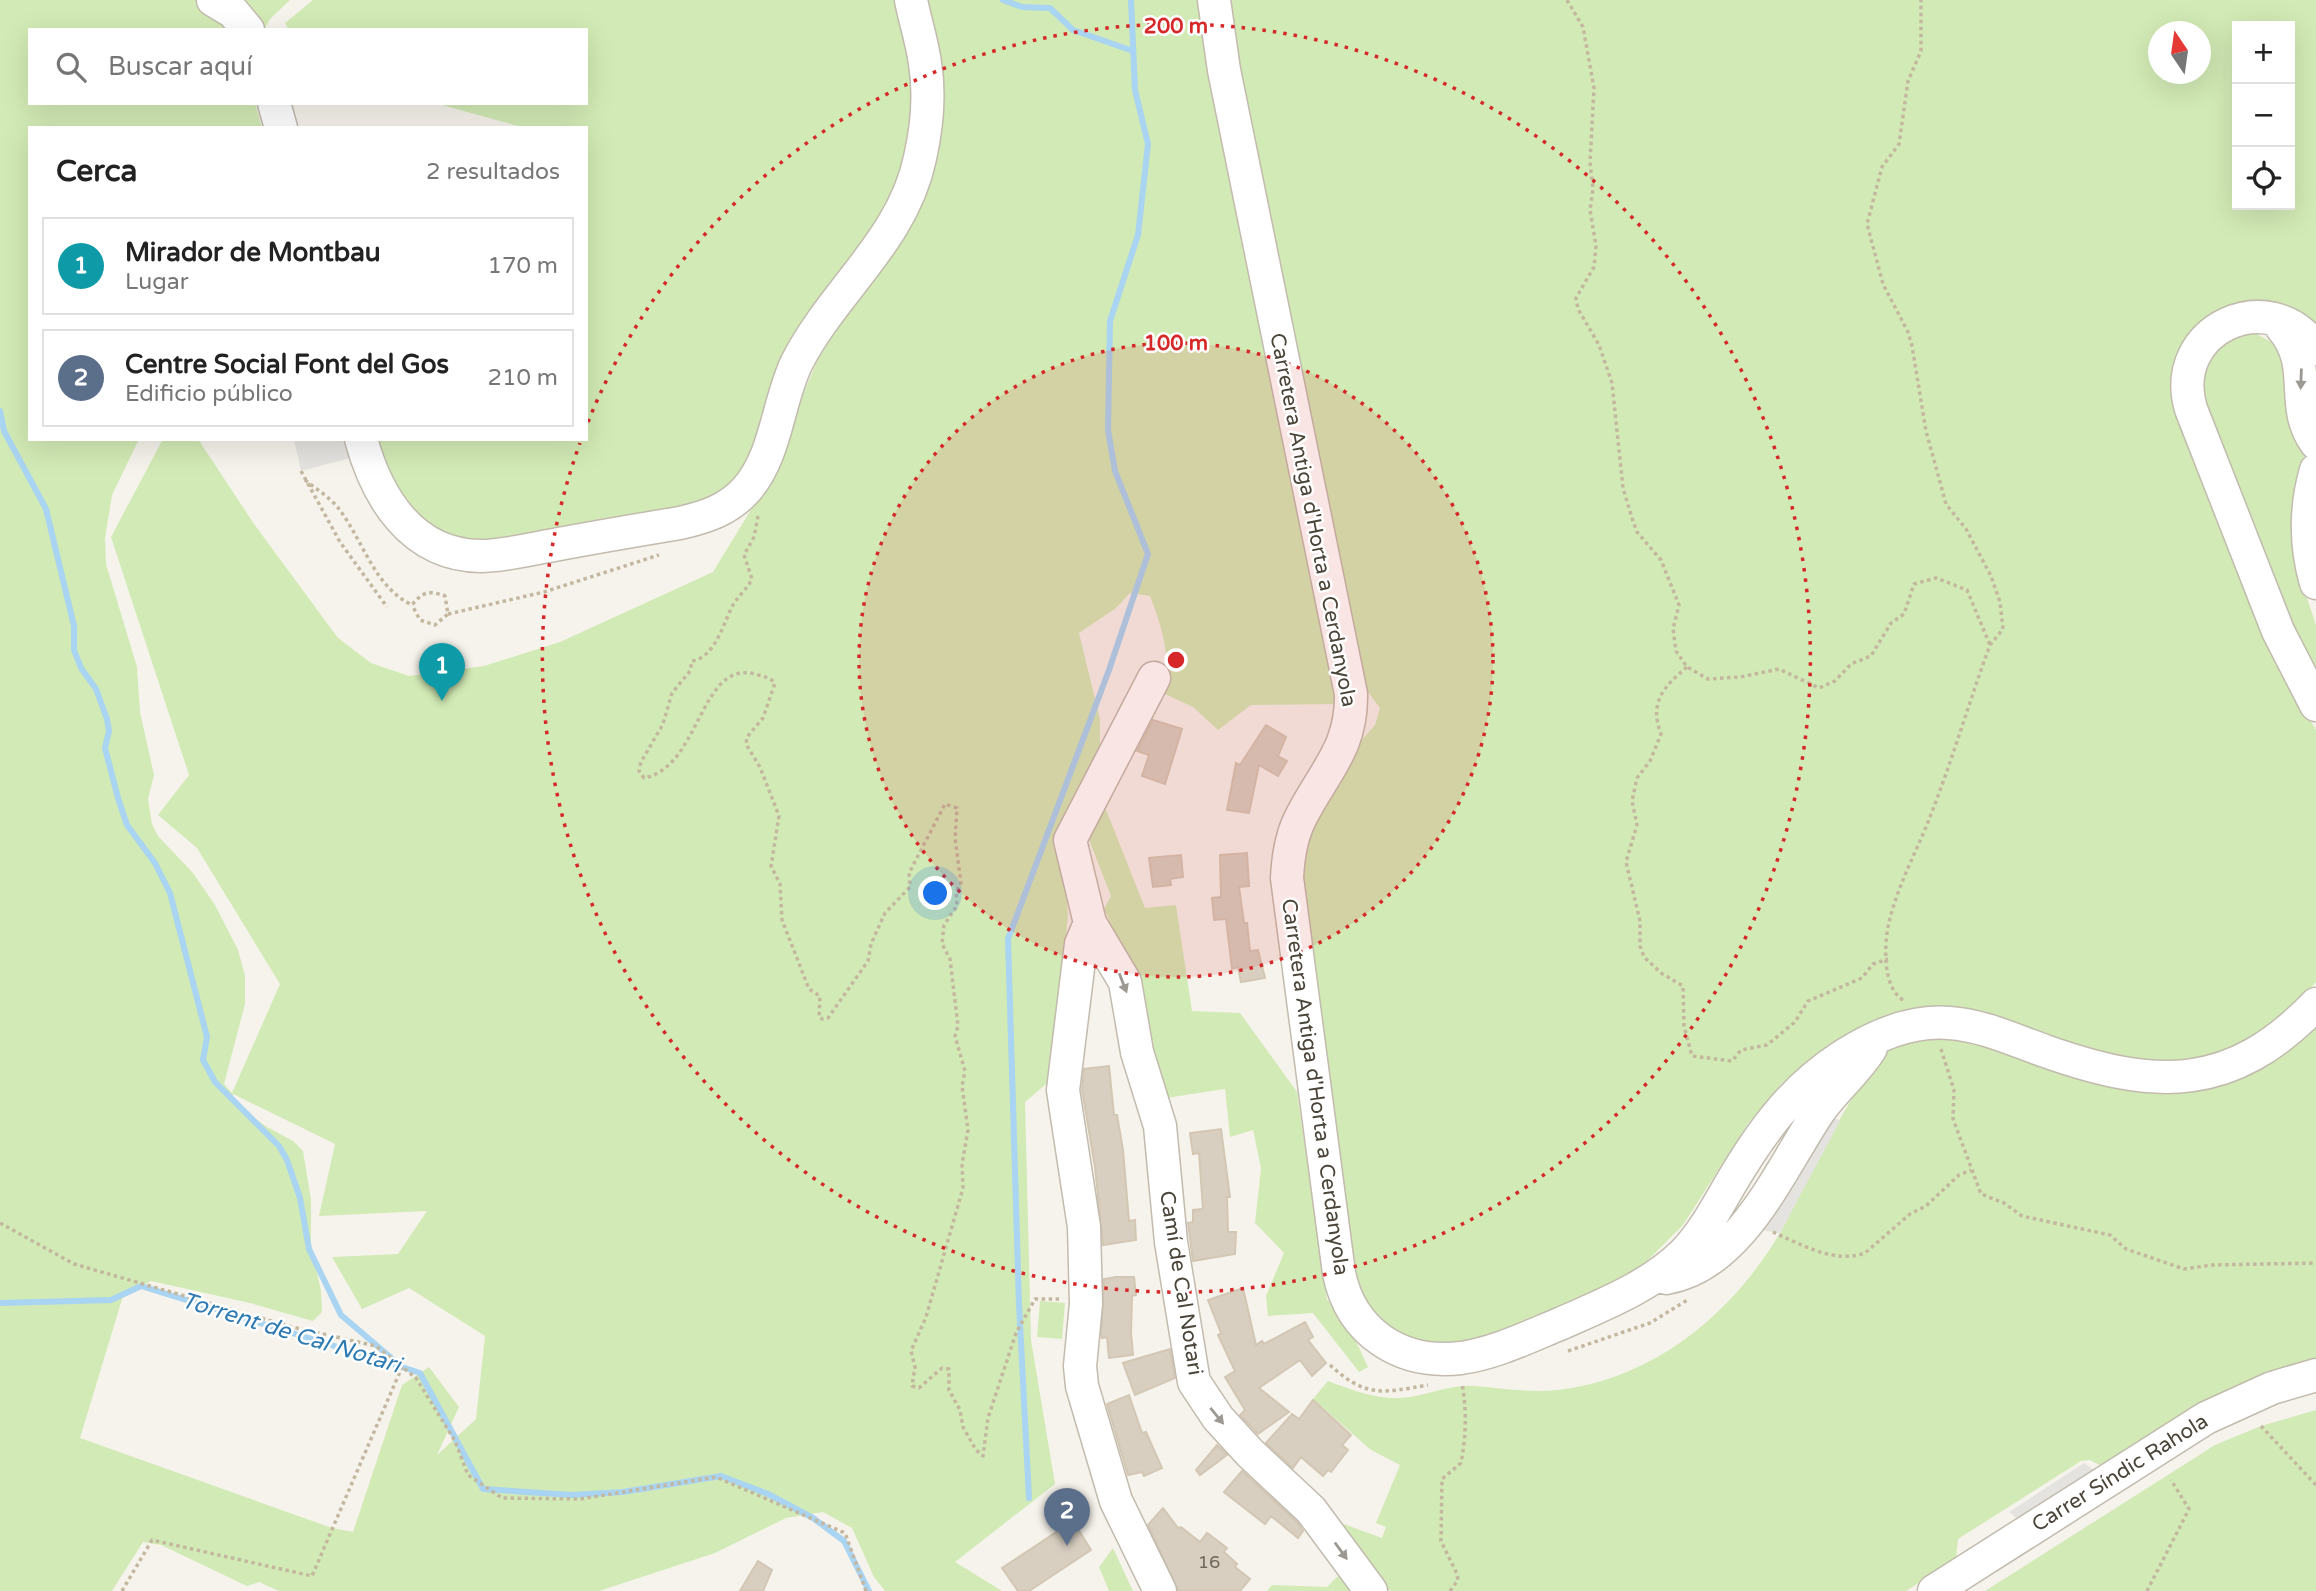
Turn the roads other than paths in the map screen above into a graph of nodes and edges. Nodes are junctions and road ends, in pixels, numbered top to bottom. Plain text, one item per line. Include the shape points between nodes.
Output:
1 (213, 0) edge
2 (911, 0) edge
3 (1214, 0) edge
4 (246, 28) edge
5 (275, 105) edge
6 (280, 126) edge
7 (2274, 319) junction
8 (2316, 349) edge
9 (363, 441) edge
10 (2316, 443) edge
11 (2316, 470) edge
12 (2311, 508) edge
13 (2316, 583) edge
14 (1154, 678) dead end
15 (2316, 705) edge
16 (1090, 923) junction
17 (2316, 1004) edge
18 (1877, 1037) junction
19 (1785, 1103) junction
20 (1777, 1177) junction
21 (1650, 1280) junction
22 (2316, 1376) edge
23 (1160, 1591) edge
24 (1371, 1591) edge
25 (1934, 1591) edge

1 - 4 street via 233,12
2 - 9 street via 927,85 924,138 914,184 889,234 806,346 762,465 735,501 708,516 680,523 499,555 463,554 428,542 402,523 377,487
3 - 21 street, Carretera Antiga d'Horta a Cerdanyola via 1351,694 1345,743 1300,819 1287,878 1342,1289 1356,1318 1379,1341 1410,1354 1444,1358 1512,1344
5 - 6 street
7 - 8 street via 2294,328
7 -> 10 street via 2297,351 2301,411
7 - 15 street via 2241,319 2219,328 2199,346 2186,384 2201,436 2277,631
11 - 12 street
12 - 13 street via 2310,558
14 - 16 street, Camí de Cal Notari via 1070,840
16 - 23 street via 1081,944 1063,1090 1084,1227 1082,1386 1116,1501
16 -> 24 street, Camí de Cal Notari via 1125,982 1137,1052 1160,1126 1171,1242 1194,1382 1218,1418 1311,1510
17 - 18 street, Carretera Antiga d'Horta a Cerdanyola via 2277,1041 2247,1059 2211,1072 2170,1078 2090,1067 1964,1024 1919,1024
18 - 19 street, Carretera Antiga d'Horta a Cerdanyola via 1826,1067
18 - 20 street via 1862,1062 1821,1109
19 - 20 street via 1773,1125
19 - 21 street, Carretera Antiga d'Horta a Cerdanyola via 1757,1139 1702,1231 1685,1252
20 - 21 street via 1746,1226 1706,1262 1679,1276
22 - 25 street, Carrer Síndic Rahola via 2272,1388 2206,1418

